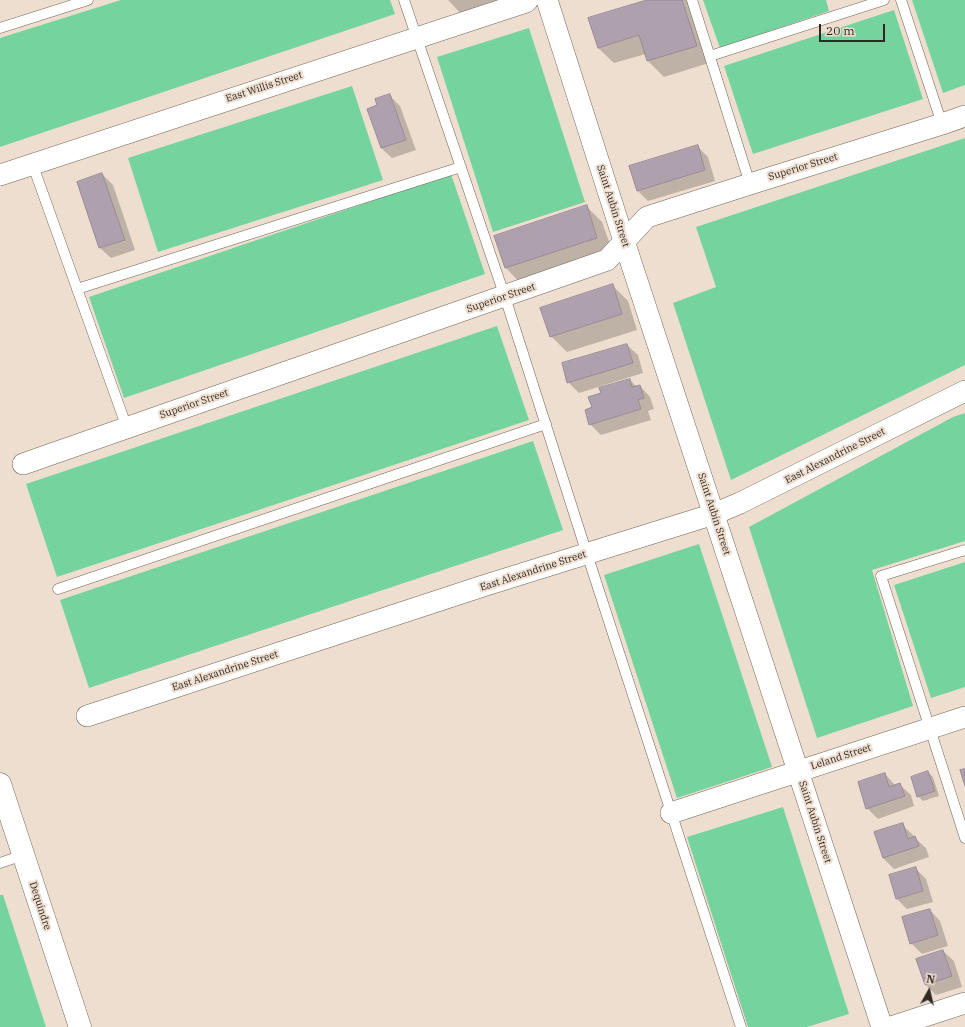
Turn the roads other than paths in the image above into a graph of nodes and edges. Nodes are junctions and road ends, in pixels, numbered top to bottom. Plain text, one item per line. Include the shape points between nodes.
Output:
1 (88, 0) edge
2 (404, 0) edge
3 (528, 0) edge
4 (547, 0) edge
5 (692, 0) edge
6 (884, 0) edge
7 (901, 0) edge
8 (0, 28) edge
9 (417, 38) junction
10 (710, 56) junction
11 (965, 116) edge
12 (942, 124) junction
13 (32, 163) junction
14 (461, 167) junction
15 (0, 175) edge
16 (750, 184) junction
17 (624, 241) junction
18 (77, 289) junction
19 (505, 296) junction
20 (965, 391) edge
21 (546, 424) junction
22 (127, 428) junction
23 (23, 464) dead end
24 (714, 514) junction
25 (965, 550) edge
26 (587, 554) junction
27 (58, 589) dead end
28 (87, 716) dead end
29 (965, 716) edge
30 (930, 728) junction
31 (798, 771) junction
32 (0, 784) edge
33 (671, 813) junction
34 (965, 838) edge
35 (23, 855) junction
36 (0, 863) edge
37 (965, 1003) edge
38 (80, 1027) edge
39 (741, 1027) edge
40 (882, 1027) edge
41 (891, 1027) edge

1 - 8 lane
2 - 9 lane
3 - 9 street, East Willis Street
4 - 17 street, Saint Aubin Street
5 - 10 lane
6 - 10 lane
7 - 12 lane
9 - 13 street, East Willis Street
9 - 14 lane
10 - 16 lane
11 - 12 street, Superior Street
12 - 16 street, Superior Street
13 - 15 street, East Willis Street
13 - 18 lane
14 - 18 lane
14 - 19 lane
16 - 17 street, Superior Street via 647,217
17 - 19 street, Superior Street via 607,260
17 - 24 street, Saint Aubin Street
18 - 22 lane
19 - 21 lane
19 - 22 street, Superior Street
20 - 24 street, East Alexandrine Street
21 - 26 lane
21 - 27 lane
22 - 23 street, Superior Street
24 - 26 street, East Alexandrine Street
24 - 31 street, Saint Aubin Street
25 - 30 lane via 881,576
26 - 28 street, East Alexandrine Street
26 - 33 lane
29 - 30 street, Leland Street
30 - 31 street, Leland Street
30 - 34 lane
31 - 33 street, Leland Street
31 - 40 street, Saint Aubin Street
32 - 35 street, Dequindre
33 - 39 lane
35 - 36 lane
35 - 38 street, Dequindre
37 - 41 street

